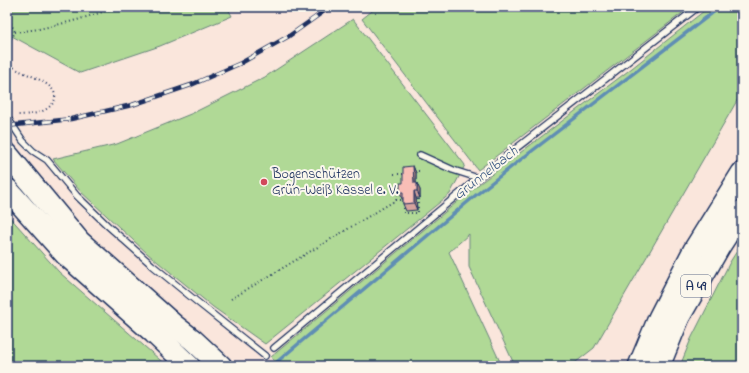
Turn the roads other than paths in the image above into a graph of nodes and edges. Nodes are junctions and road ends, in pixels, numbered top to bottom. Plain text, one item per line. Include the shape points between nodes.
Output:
1 (698, 7) edge
2 (7, 117) edge
3 (7, 154) edge
4 (420, 155) dead end
5 (742, 173) edge
6 (478, 178) junction
7 (7, 189) edge
8 (742, 211) edge
9 (659, 318) junction
10 (175, 326) junction
11 (274, 348) dead end
12 (265, 356) dead end
13 (189, 366) edge
14 (212, 366) edge
15 (221, 366) edge
16 (625, 366) edge
17 (639, 366) edge
18 (659, 366) edge

1 - 6 lane
2 - 12 lane via 23,141 46,160 76,196 107,225 190,297
3 - 10 highway via 79,241
4 - 6 lane
5 - 9 highway, A 49 via 694,250
6 - 11 lane
7 - 13 highway via 66,255
8 - 18 highway, A 49 via 679,317
9 - 16 highway
9 - 17 highway, A 49
10 - 14 highway
10 - 15 highway

